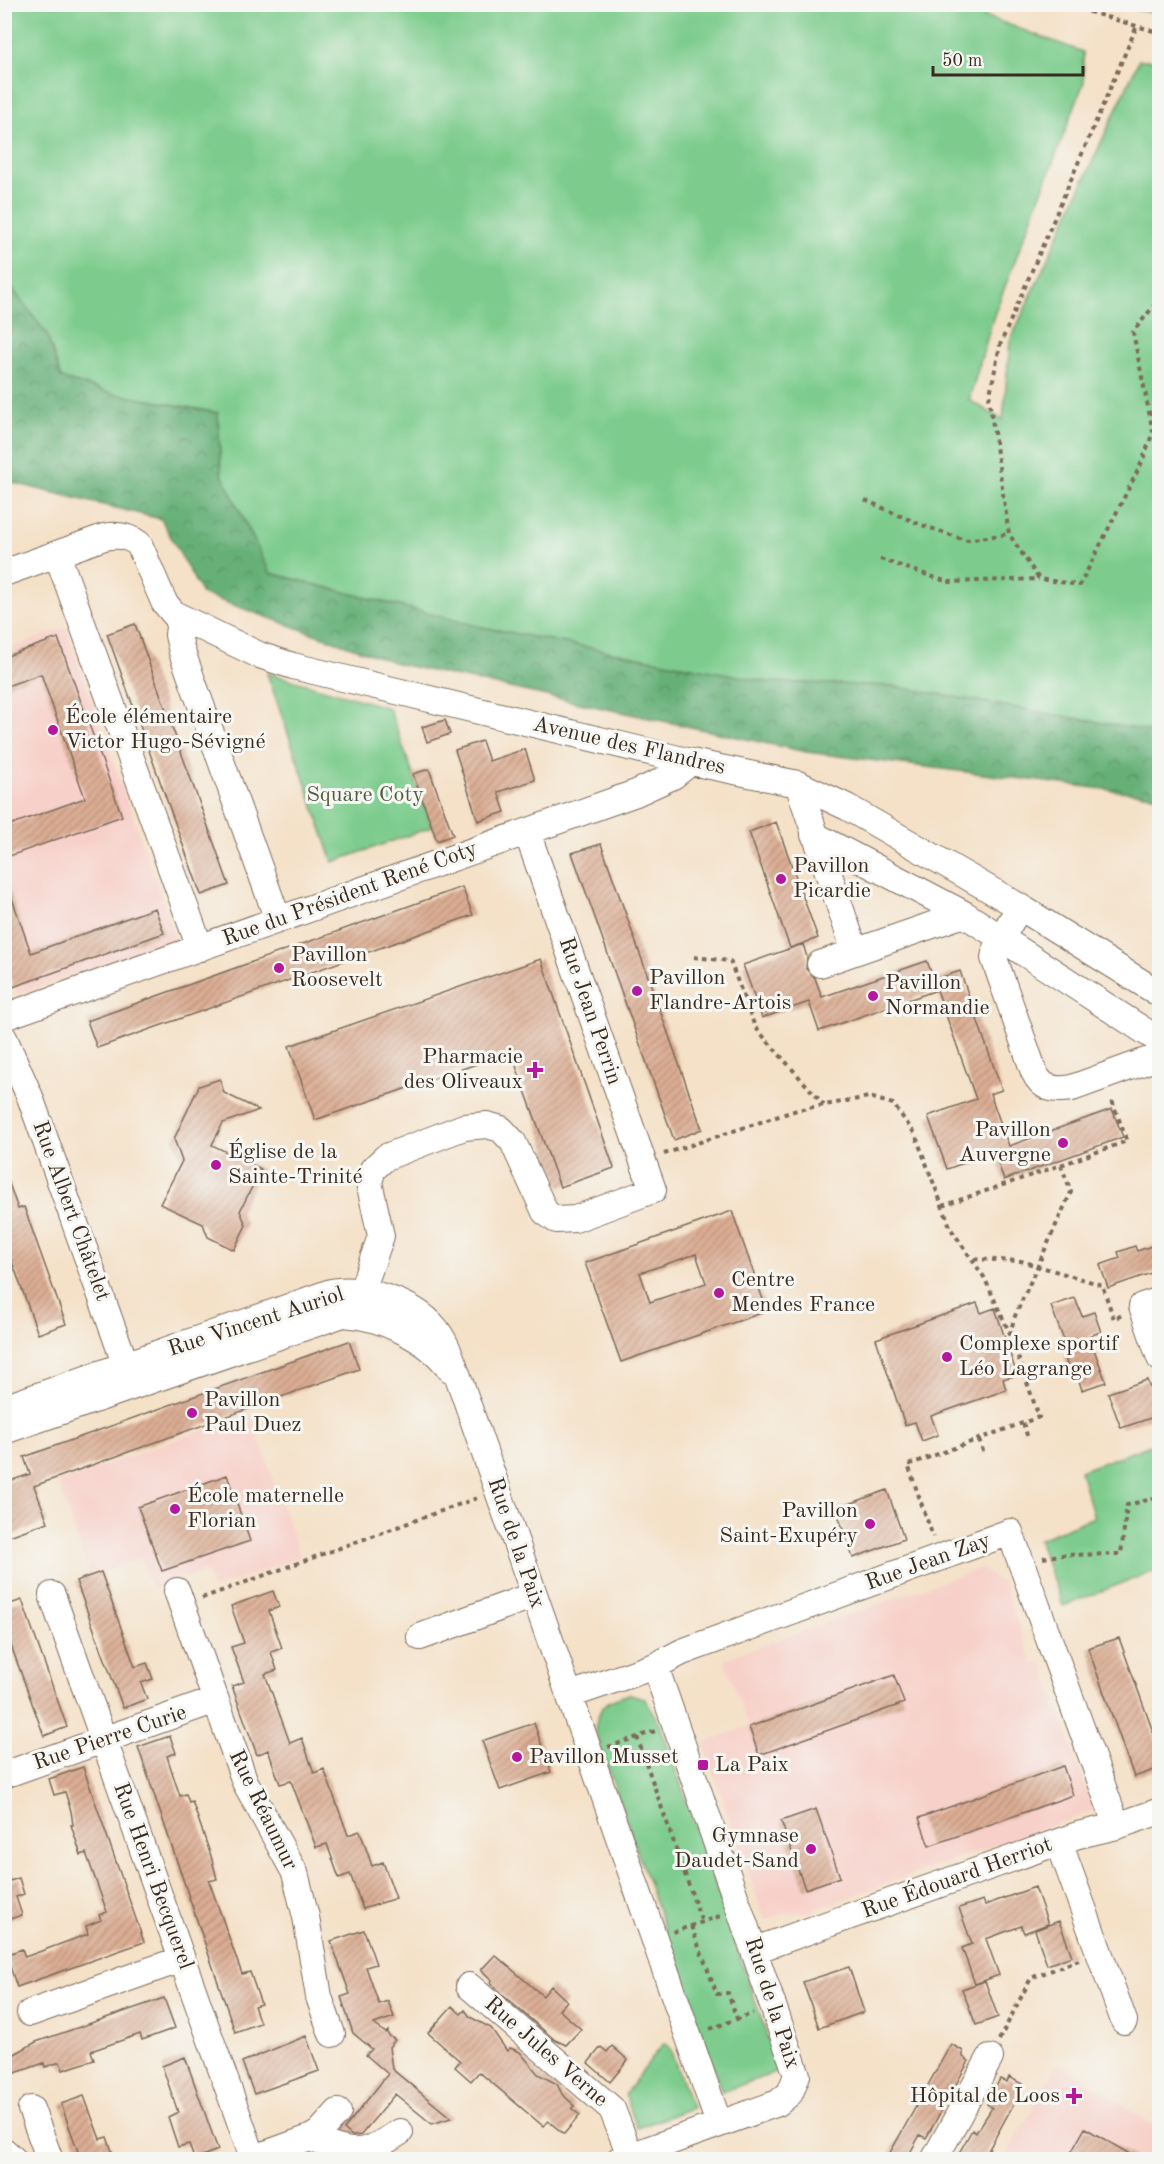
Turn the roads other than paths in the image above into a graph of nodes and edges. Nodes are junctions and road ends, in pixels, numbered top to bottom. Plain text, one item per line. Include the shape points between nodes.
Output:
1 (57, 554) junction
2 (4, 573) edge
3 (180, 618) junction
4 (691, 762) junction
5 (798, 784) junction
6 (527, 832) junction
7 (814, 834) junction
8 (1020, 907) junction
9 (964, 914) junction
10 (278, 920) junction
11 (1001, 938) junction
12 (200, 948) junction
13 (855, 951) junction
14 (820, 964) dead end
15 (1160, 994) edge
16 (4, 1017) edge
17 (4, 1038) edge
18 (1160, 1041) edge
19 (1160, 1056) edge
20 (360, 1303) junction
21 (1151, 1303) edge
22 (1160, 1358) edge
23 (129, 1375) junction
24 (462, 1390) joint
25 (4, 1408) edge
26 (4, 1431) edge
27 (52, 1595) dead end
28 (534, 1595) junction
29 (179, 1598) road end
30 (420, 1637) dead end
31 (655, 1665) junction
32 (570, 1695) junction
33 (216, 1701) junction
34 (104, 1740) junction
35 (4, 1774) edge
36 (1160, 1811) edge
37 (1116, 1826) junction
38 (1059, 1842) junction
39 (755, 1950) junction
40 (182, 1959) junction
41 (469, 1986) dead end
42 (30, 2013) dead end
43 (1124, 2020) dead end
44 (332, 2034) dead end
45 (990, 2058) road end
46 (31, 2109) dead end
47 (338, 2112) dead end
48 (719, 2124) junction
49 (400, 2132) dead end
50 (310, 2138) junction
51 (4, 2151) edge
52 (624, 2157) edge
53 (251, 2159) edge
54 (14, 2160) edge
55 (50, 2160) edge
56 (934, 2160) edge

1 - 2 street
1 - 3 street, Avenue des Flandres via 104,537 123,536 139,544 164,602
1 - 12 street
3 - 4 street, Avenue des Flandres via 259,655 293,666
3 - 10 street via 178,635 184,658
4 - 5 street, Avenue des Flandres
4 - 6 street, Rue du Président René Coty via 656,785
5 - 7 street
5 - 8 street, Avenue des Flandres via 847,807
6 - 10 street, Rue du Président René Coty
6 - 20 street, Rue Jean Perrin via 653,1190 575,1220 556,1220 545,1212 513,1142 501,1129 487,1125 464,1127 386,1157 373,1168 369,1182 381,1236
7 - 9 street
7 - 13 street
8 - 11 street
8 - 15 street, Avenue des Flandres
9 - 11 street
9 - 13 street
10 - 12 street, Rue du Président René Coty
11 - 18 street
11 - 19 street via 995,951 996,966 1037,1079 1049,1088 1064,1090
12 - 16 street, Rue du Président René Coty
13 - 14 street
17 - 23 street, Rue Albert Châtelet via 30,1097
20 - 23 street, Rue Vincent Auriol via 335,1316
20 - 24 street, Rue Vincent Auriol via 407,1308 433,1325 448,1349
21 - 22 street
23 - 25 street, Rue Vincent Auriol
23 - 26 street, Rue Vincent Auriol
24 - 28 street, Rue de la Paix
27 - 34 street, Rue Henri Becquerel
28 - 30 street
28 - 32 street, Rue de la Paix
29 - 33 street, Rue Réaumur
31 - 32 street
31 - 37 street, Rue Jean Zay via 1010,1532
31 - 39 street, Rue de la Paix
32 - 48 street, Rue de la Paix
33 - 34 street, Rue Pierre Curie
33 - 44 street, Rue Réaumur via 245,1782 295,1874 319,1997
34 - 35 street, Rue Pierre Curie
34 - 40 street, Rue Henri Becquerel
36 - 37 street, Rue Édouard Herriot
37 - 38 street, Rue Édouard Herriot
38 - 39 street, Rue Édouard Herriot
38 - 43 street
39 - 48 street, Rue de la Paix via 796,2068 793,2088 778,2103
40 - 42 street
40 - 53 street, Rue Henri Becquerel
41 - 52 street, Rue Jules Verne via 612,2109
45 - 56 street
46 - 55 street
47 - 50 street
48 - 52 street
49 - 50 street via 375,2148 349,2153
50 - 53 street
51 - 54 street

